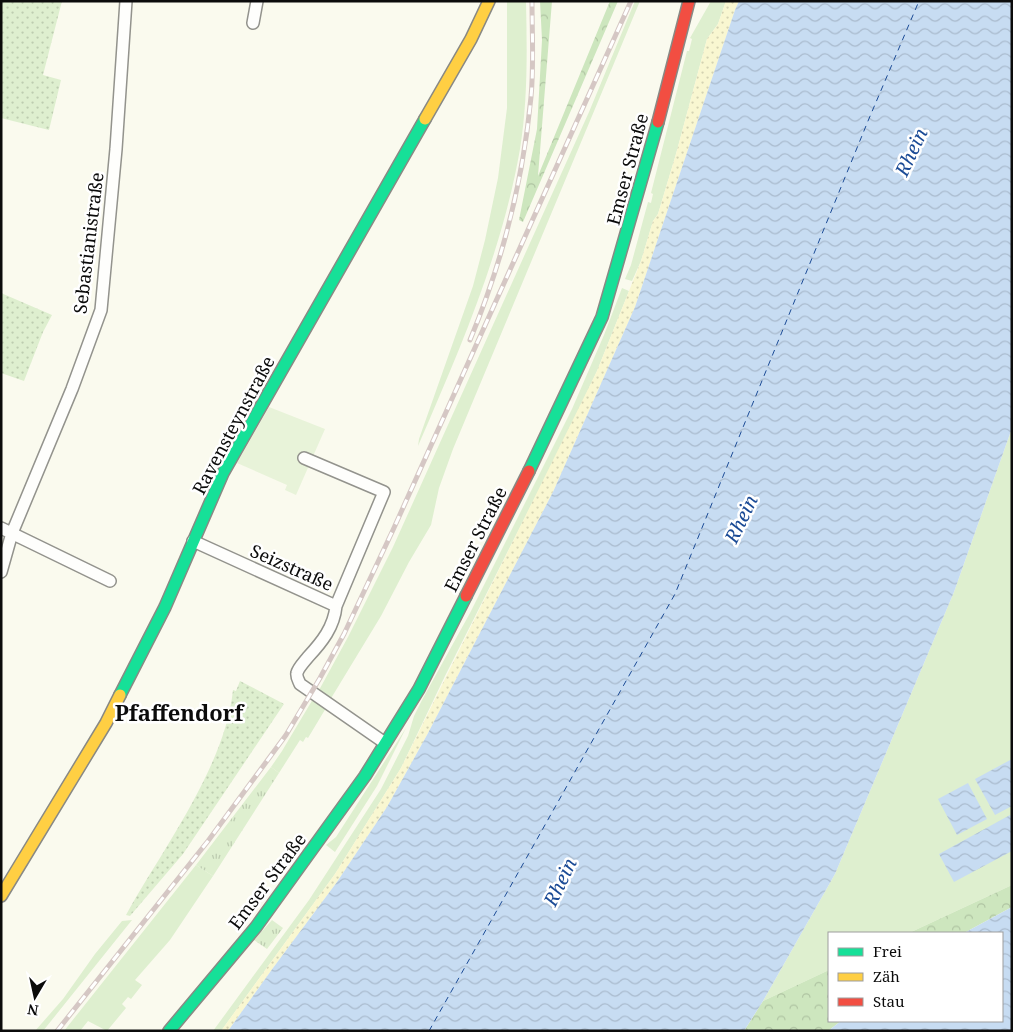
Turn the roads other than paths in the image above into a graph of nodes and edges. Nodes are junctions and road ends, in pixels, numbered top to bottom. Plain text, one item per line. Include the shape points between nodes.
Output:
1 (126, 1) edge
2 (257, 1) edge
3 (489, 1) edge
4 (688, 1) edge
5 (253, 23) dead end
6 (304, 458) dead end
7 (1, 528) edge
8 (12, 533) junction
9 (193, 541) junction
10 (1, 572) edge
11 (110, 581) dead end
12 (336, 606) junction
13 (385, 743) junction
14 (1, 896) edge
15 (169, 1031) edge

1 - 8 street, Sebastianistraße via 101,310
2 - 5 street
3 - 9 street, Ravensteynstraße via 471,39 223,473
4 - 13 street, Emser Straße via 654,138 602,316 560,410 432,663
6 - 12 street via 384,492
7 - 8 street
8 - 10 street, Sebastianistraße
8 - 11 street
9 - 12 street, Seizstraße
9 - 14 street, Ravensteynstraße via 165,607 106,723
12 - 13 street, Seizstraße via 335,617 326,636 297,672 297,678 300,684
13 - 15 street, Emser Straße via 342,810 256,927

